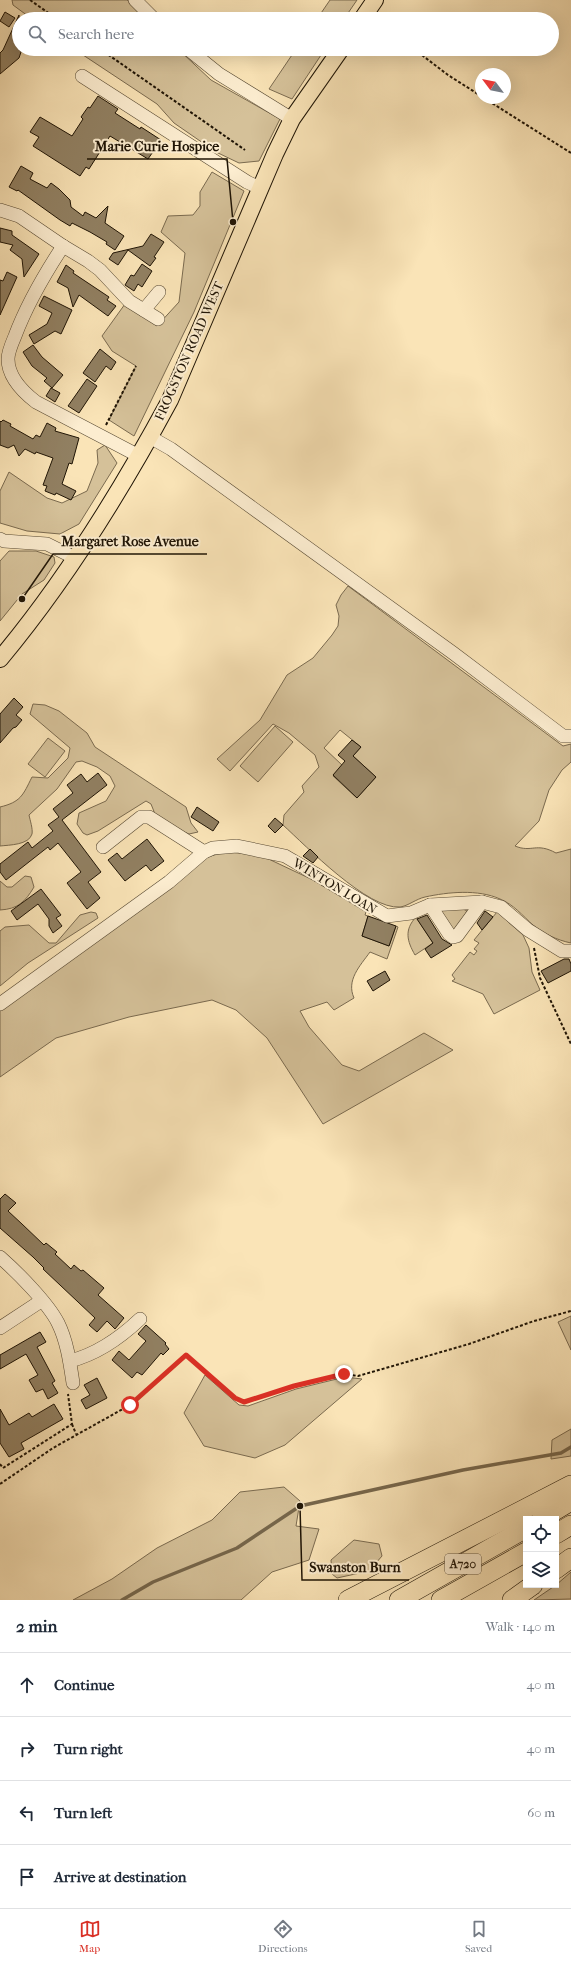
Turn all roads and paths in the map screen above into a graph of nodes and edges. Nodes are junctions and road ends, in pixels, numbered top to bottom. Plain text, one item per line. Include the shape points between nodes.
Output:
1 (30, 0) edge
2 (135, 0) edge
3 (375, 0) edge
4 (48, 12) edge
5 (147, 12) edge
6 (367, 12) edge
7 (110, 56) edge
8 (197, 56) edge
9 (336, 56) edge
10 (423, 56) edge
11 (82, 76) dead end
12 (475, 92) edge
13 (493, 104) edge
14 (292, 119) junction
15 (245, 150) dead end
16 (571, 154) edge
17 (260, 188) junction
18 (0, 210) edge
19 (63, 246) junction
20 (159, 292) dead end
21 (144, 310) junction
22 (158, 318) dead end
23 (4, 360) edge
24 (136, 366) dead end
25 (101, 435) junction
26 (150, 436) junction
27 (139, 456) junction
28 (0, 539) edge
29 (75, 558) junction
30 (0, 659) edge
31 (571, 736) edge
32 (103, 847) dead end
33 (208, 850) junction
34 (482, 902) junction
35 (430, 904) junction
36 (528, 930) junction
37 (571, 951) edge
38 (0, 1004) edge
39 (571, 1044) edge
40 (0, 1257) edge
41 (41, 1301) junction
42 (571, 1311) edge
43 (140, 1319) dead end
44 (0, 1328) edge
45 (70, 1361) junction
46 (74, 1383) joint
47 (72, 1424) junction
48 (76, 1434) junction
49 (0, 1464) edge
50 (0, 1484) edge
51 (571, 1485) edge
52 (571, 1501) edge
53 (546, 1516) edge
54 (571, 1525) edge
55 (523, 1530) edge
56 (559, 1532) edge
57 (523, 1554) edge
58 (571, 1558) edge
59 (559, 1567) edge
60 (529, 1588) edge
61 (348, 1600) edge
62 (399, 1600) edge
63 (442, 1600) edge
64 (512, 1600) edge

1 - 4 path
2 - 5 street
3 - 6 main road
7 - 15 path
8 - 14 street via 220,74
9 - 14 main road, FROGSTON ROAD WEST
10 - 12 path
11 - 17 street
13 - 16 path
14 - 17 main road, FROGSTON ROAD WEST
17 - 26 main road, FROGSTON ROAD WEST via 170,400
18 - 19 street via 19,216
19 - 21 street via 88,260 129,301
19 - 23 street via 30,298
20 - 21 street
21 - 22 street
23 - 25 street via 26,395
24 - 25 path
25 - 27 street
26 - 27 main road, FROGSTON ROAD WEST
26 - 31 street via 453,653 563,736
27 - 29 main road, FROGSTON ROAD WEST
28 - 29 street via 47,544
29 - 30 main road, FROGSTON ROAD WEST
32 - 33 street via 141,817 149,817
33 - 35 street, WINTON LOAN via 237,846 285,856 387,916 412,913
33 - 38 street via 169,882
34 - 35 street, WINTON LOAN
34 - 35 street via 457,936 453,937
34 - 36 street, WINTON LOAN via 501,907
36 - 37 street, WINTON LOAN via 562,951
36 - 39 path via 538,960 540,978
40 - 41 street
41 - 44 street
41 - 45 street via 57,1322
42 - 48 path via 358,1376 344,1374 244,1402 235,1398 186,1355 130,1405
43 - 45 street via 125,1334 107,1345 86,1357
45 - 46 street
46 - 47 path via 68,1391
47 - 48 path
47 - 49 path via 3,1468
48 - 50 path
51 - 61 highway
52 - 53 highway
54 - 56 highway
55 - 62 highway, A720
57 - 63 highway, A720
58 - 59 highway
60 - 64 highway

